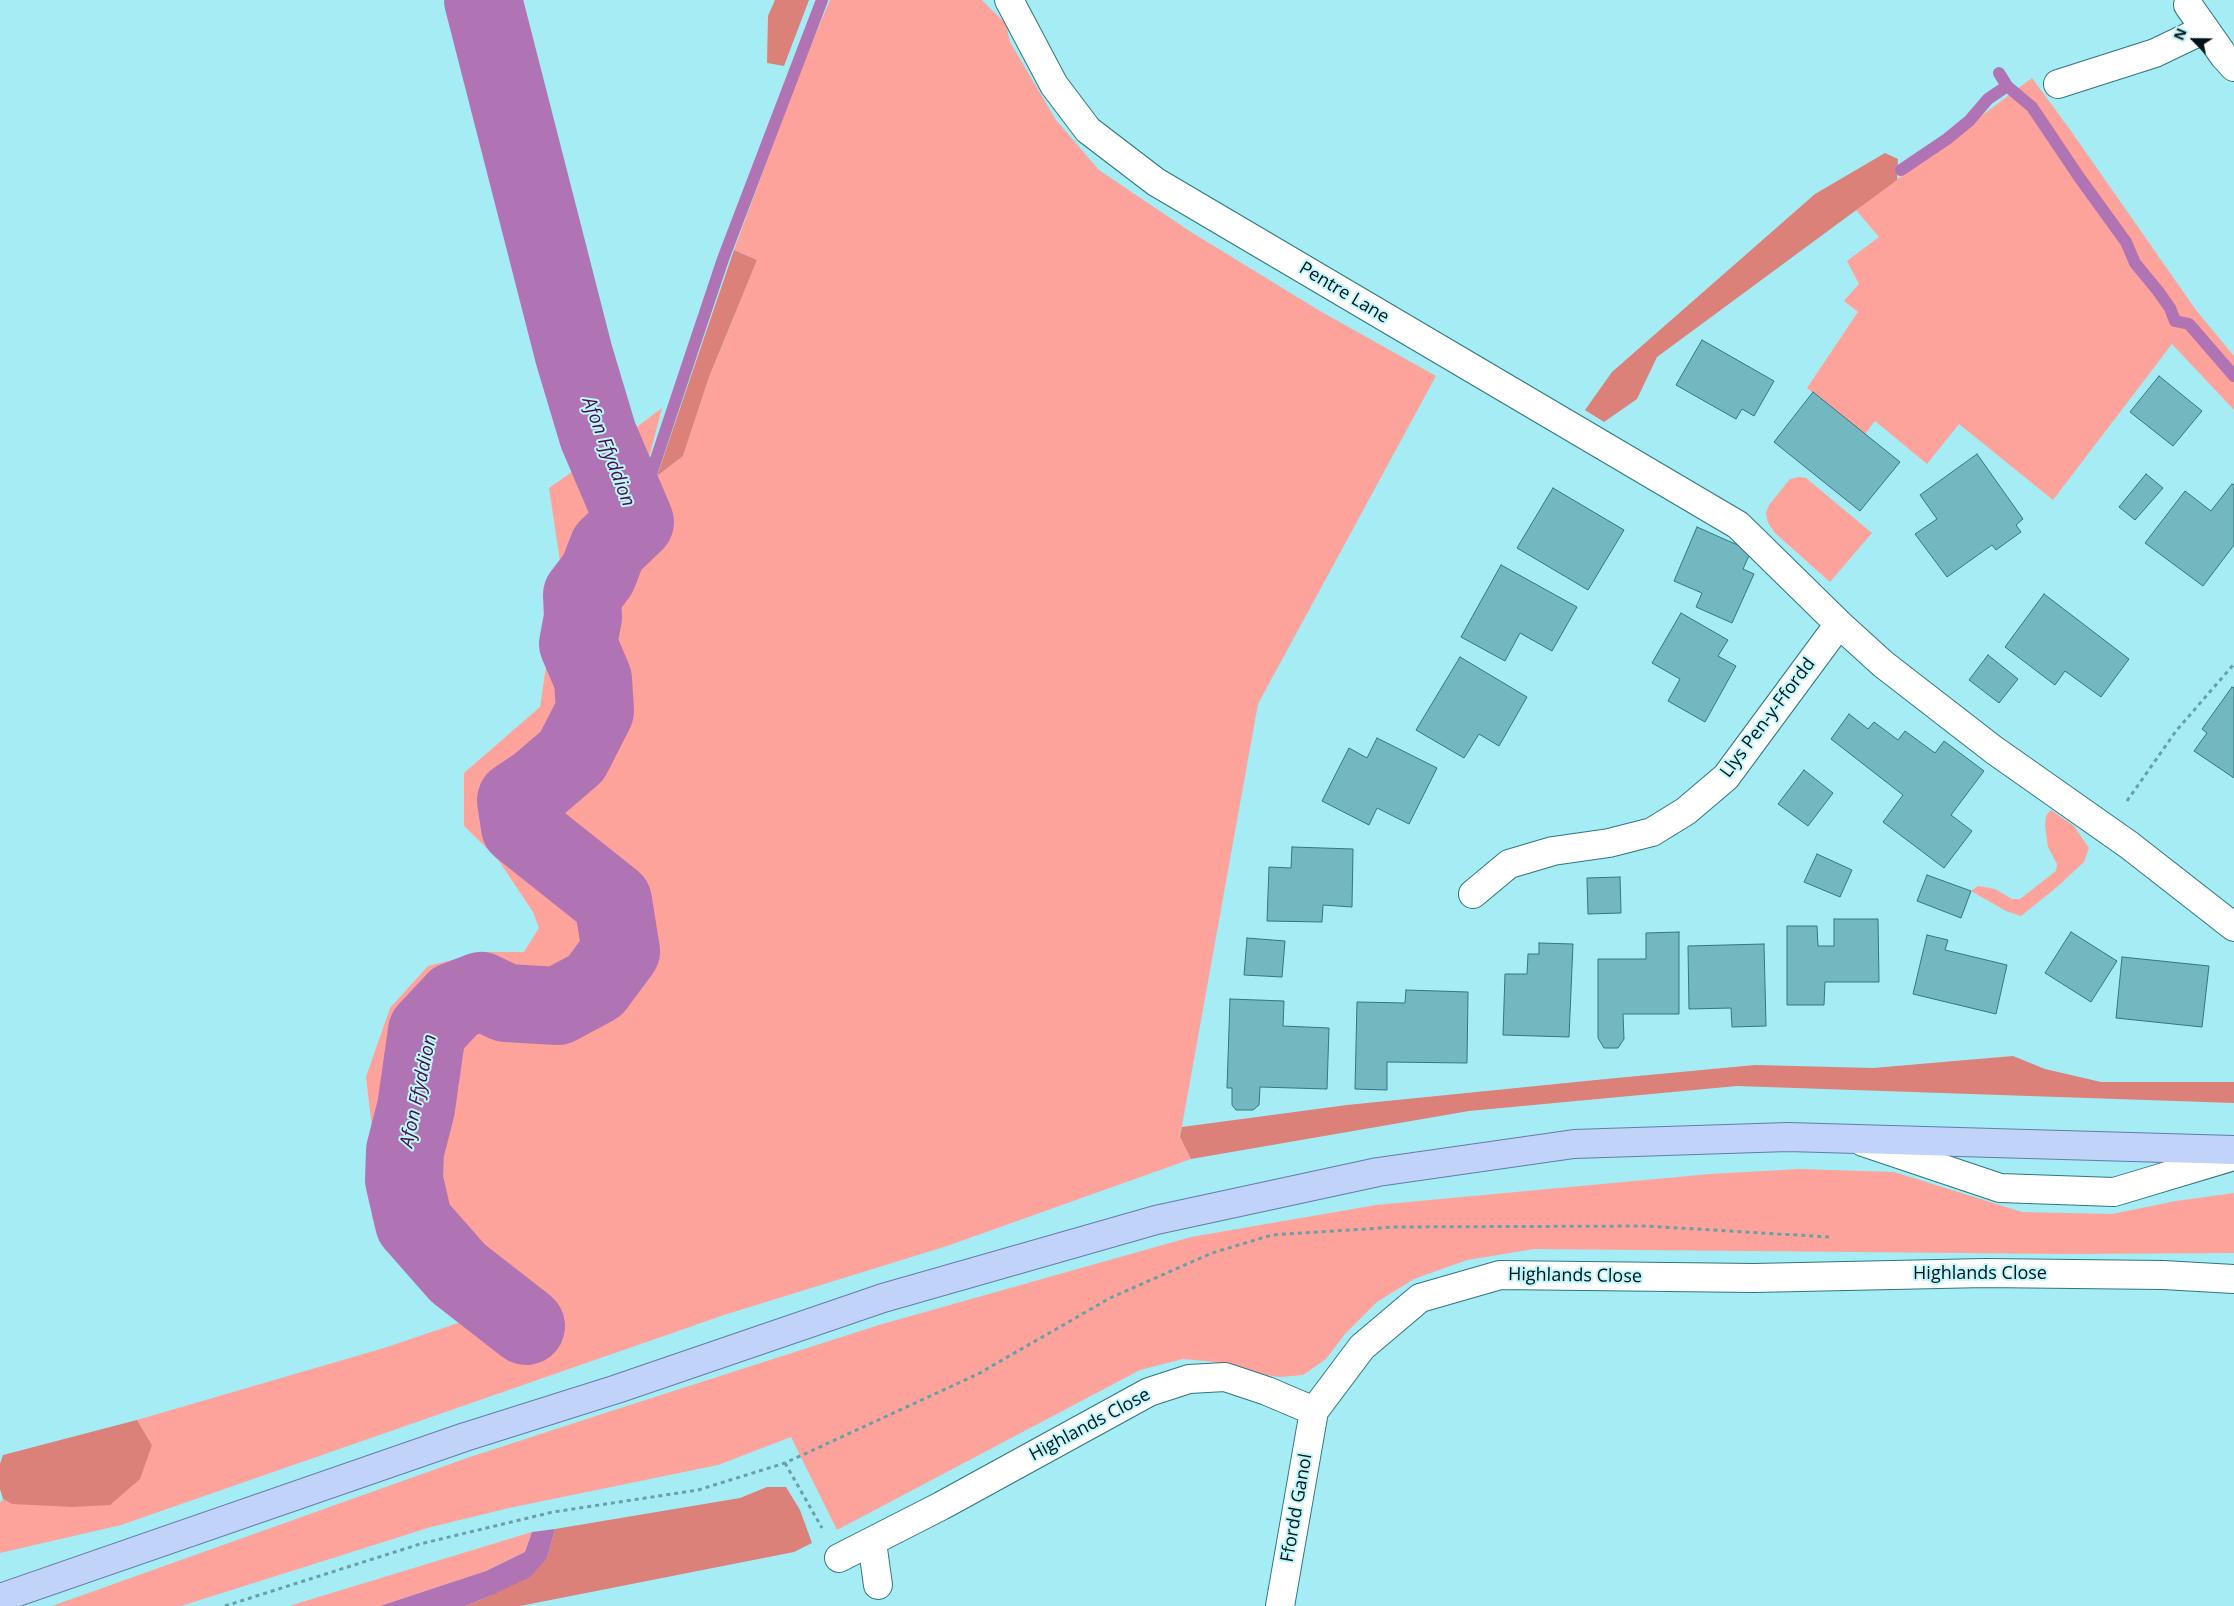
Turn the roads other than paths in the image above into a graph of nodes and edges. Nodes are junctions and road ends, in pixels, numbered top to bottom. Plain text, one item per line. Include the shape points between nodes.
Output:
1 (1009, 0) edge
2 (2188, 5) dead end
3 (2204, 29) junction
4 (2234, 67) edge
5 (2058, 84) dead end
6 (1839, 624) junction
7 (1473, 894) dead end
8 (2234, 927) edge
9 (1854, 1139) junction
10 (2234, 1150) edge
11 (2234, 1156) edge
12 (2234, 1279) edge
13 (1314, 1411) junction
14 (872, 1542) junction
15 (839, 1558) road end
16 (878, 1585) dead end
17 (0, 1598) edge
18 (1280, 1606) edge

1 - 6 street, Pentre Lane via 1054,85 1088,130 1156,182 1738,525
2 - 3 street
3 - 4 street
3 - 5 street via 2155,53
6 - 7 street, Llys Pen-y-Ffordd via 1726,776 1686,811 1652,832 1609,843 1554,851 1509,864
6 - 8 street, Pentre Lane via 1883,664 1994,750 2107,830
9 - 10 main road
9 - 11 street via 2000,1188 2114,1192
9 - 17 main road via 1788,1137 1574,1144 1378,1172 1156,1220 883,1298
12 - 13 street, Highlands Close via 1985,1273 1754,1278 1500,1275 1420,1298 1362,1347
13 - 14 street, Highlands Close via 1225,1377 1189,1379 1149,1392
13 - 18 street, Ffordd Ganol
14 - 15 street, Highlands Close
14 - 16 street

